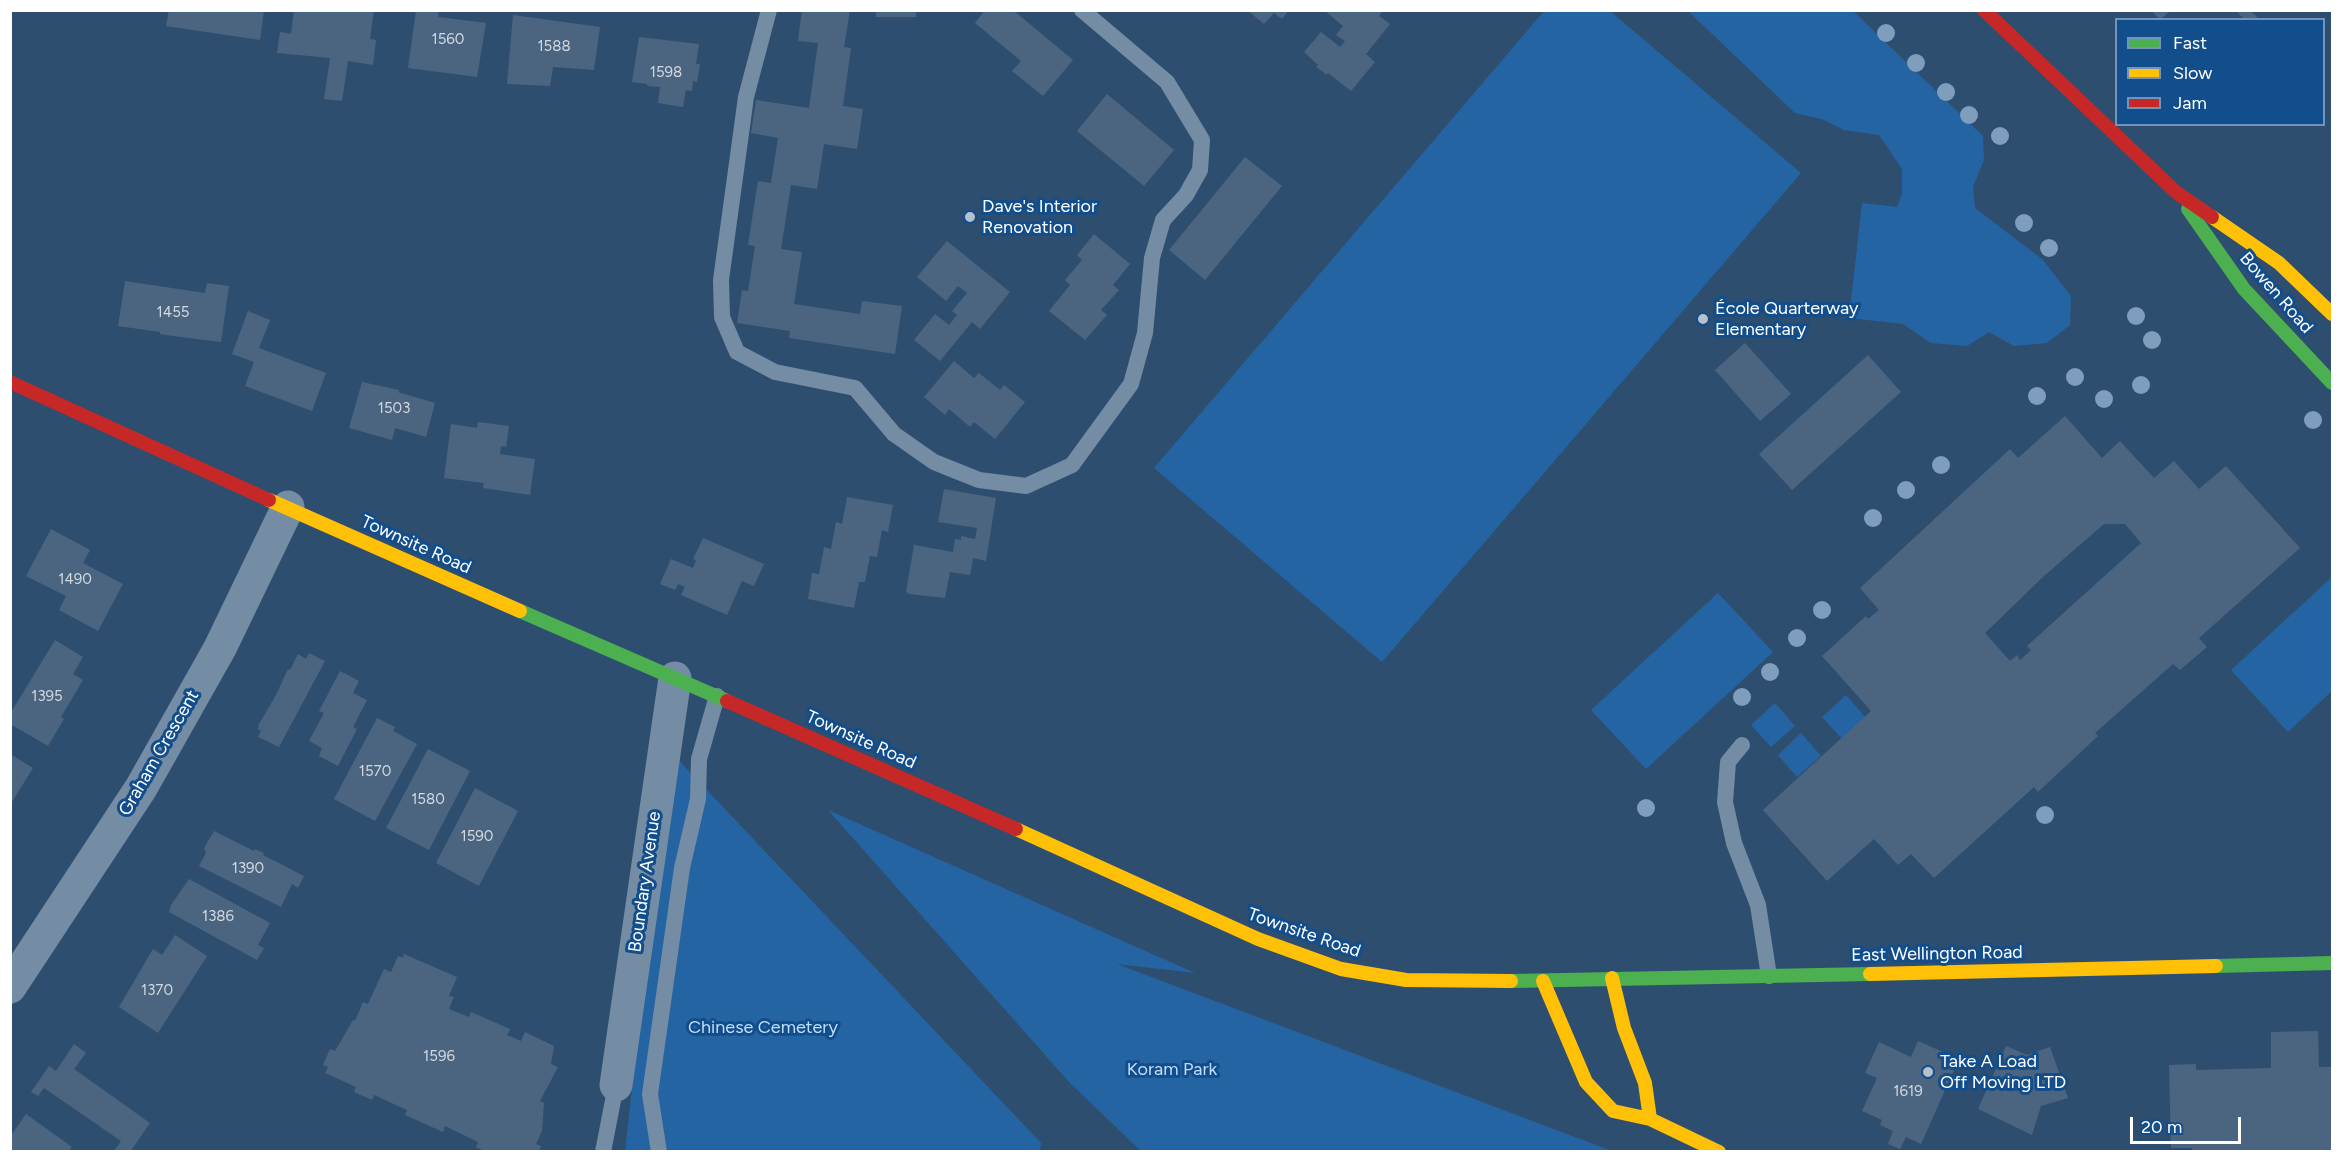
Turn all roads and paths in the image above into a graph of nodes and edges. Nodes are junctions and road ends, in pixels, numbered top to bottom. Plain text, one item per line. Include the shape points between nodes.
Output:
1 (769, 10) edge
2 (1082, 10) edge
3 (1984, 10) edge
4 (2177, 193) junction
5 (2332, 314) edge
6 (10, 382) edge
7 (2332, 383) edge
8 (288, 507) junction
9 (675, 678) junction
10 (717, 696) junction
11 (1742, 745) dead end
12 (2332, 963) edge
13 (1769, 976) junction
14 (1612, 978) junction
15 (1543, 981) junction
16 (10, 987) edge
17 (616, 1085) joint
18 (1650, 1119) junction
19 (603, 1152) edge
20 (659, 1152) edge
21 (1719, 1152) edge

1 - 2 lane via 746,97 721,280 722,317 737,352 776,372 855,388 894,434 934,462 979,480 1026,486 1072,465 1131,384 1146,333 1152,258 1163,220 1186,195 1200,170 1202,140 1167,82
3 - 4 street, Bowen Road
4 - 5 street, Bowen Road via 2279,263
4 - 7 street, Bowen Road via 2244,289
6 - 8 street, Townsite Road
8 - 9 street, Townsite Road
8 - 16 street, Graham Crescent via 220,648 141,788
9 - 10 street, Townsite Road
9 - 17 street, Boundary Avenue
10 - 15 street, Townsite Road via 1258,939 1341,969 1406,980
10 - 20 lane via 699,759 698,799 682,868 650,1094
11 - 13 lane via 1728,762 1725,802 1734,843 1758,905
12 - 13 street, East Wellington Road
13 - 14 street, East Wellington Road
14 - 15 street, East Wellington Road
14 - 18 street via 1624,1028 1645,1083
15 - 18 street via 1586,1082 1613,1111
17 - 19 lane
18 - 21 street

